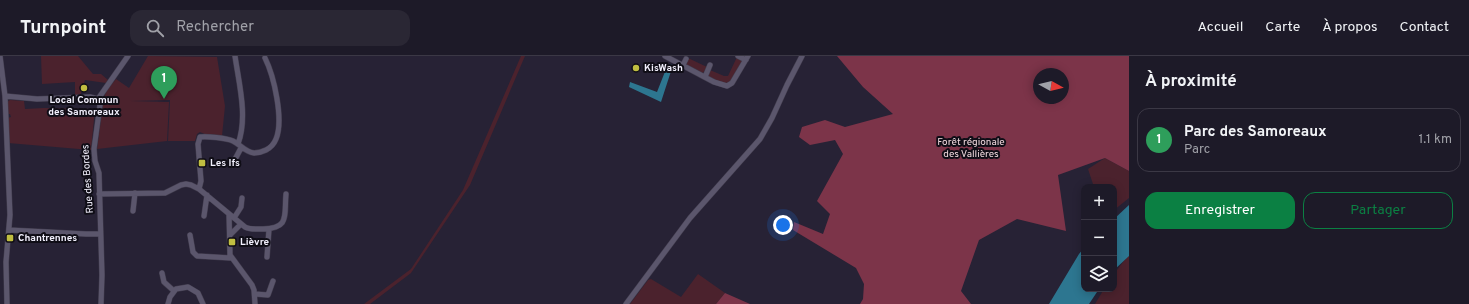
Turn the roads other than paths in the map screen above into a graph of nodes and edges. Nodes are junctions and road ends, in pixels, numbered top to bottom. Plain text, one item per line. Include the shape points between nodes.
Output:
1 (0, 56) edge
2 (128, 56) edge
3 (235, 56) edge
4 (665, 56) edge
5 (738, 56) edge
6 (802, 56) edge
7 (264, 57) edge
8 (672, 58) edge
9 (747, 58) edge
10 (686, 59) dead end
11 (683, 65) junction
12 (710, 65) dead end
13 (706, 77) junction
14 (4, 96) junction
15 (98, 99) junction
16 (6, 121) junction
17 (0, 122) edge
18 (240, 146) junction
19 (232, 165) dead end
20 (199, 189) junction
21 (135, 193) junction
22 (99, 194) junction
23 (286, 194) dead end
24 (207, 195) junction
25 (242, 198) dead end
26 (133, 211) dead end
27 (229, 214) junction
28 (204, 216) dead end
29 (234, 218) junction
30 (241, 224) junction
31 (269, 229) junction
32 (9, 230) junction
33 (100, 234) junction
34 (230, 235) junction
35 (190, 236) dead end
36 (267, 257) dead end
37 (231, 258) junction
38 (162, 274) dead end
39 (273, 280) dead end
40 (174, 291) junction
41 (255, 294) junction
42 (7, 304) edge
43 (101, 304) edge
44 (168, 304) edge
45 (203, 304) edge
46 (255, 304) edge
47 (626, 304) edge

1 - 14 street
2 - 15 street
3 - 18 street via 242,113
4 - 8 street
5 - 9 street
6 - 47 street via 760,139 690,218
7 - 18 street via 274,80 277,95 276,140 270,148 252,153
8 - 11 street
9 - 13 street via 732,84 721,86
10 - 11 street
11 - 13 street
12 - 13 street
14 - 15 street
14 - 16 street
15 - 22 street, Rue des Bordes via 100,105 94,149 99,173
16 - 17 street
16 - 32 street
18 - 19 street
18 - 20 street via 228,139 200,137
20 - 21 street via 186,184 165,193
20 - 24 street
21 - 22 street
21 - 26 street
22 - 33 street, Rue des Bordes
23 - 31 street via 283,221 278,227
24 - 27 street
24 - 28 street
25 - 29 street via 241,207
27 - 29 street
27 - 34 street
29 - 30 street
30 - 31 street via 250,229
30 - 34 street
31 - 36 street
32 - 33 street
32 - 42 street via 6,262
33 - 43 street, Rue des Bordes
34 - 37 street
35 - 37 street via 193,252 197,256
37 - 41 street via 252,285
38 - 40 street via 164,282
39 - 41 street via 268,295
40 - 44 street
40 - 45 street via 182,287 193,289
41 - 46 street

